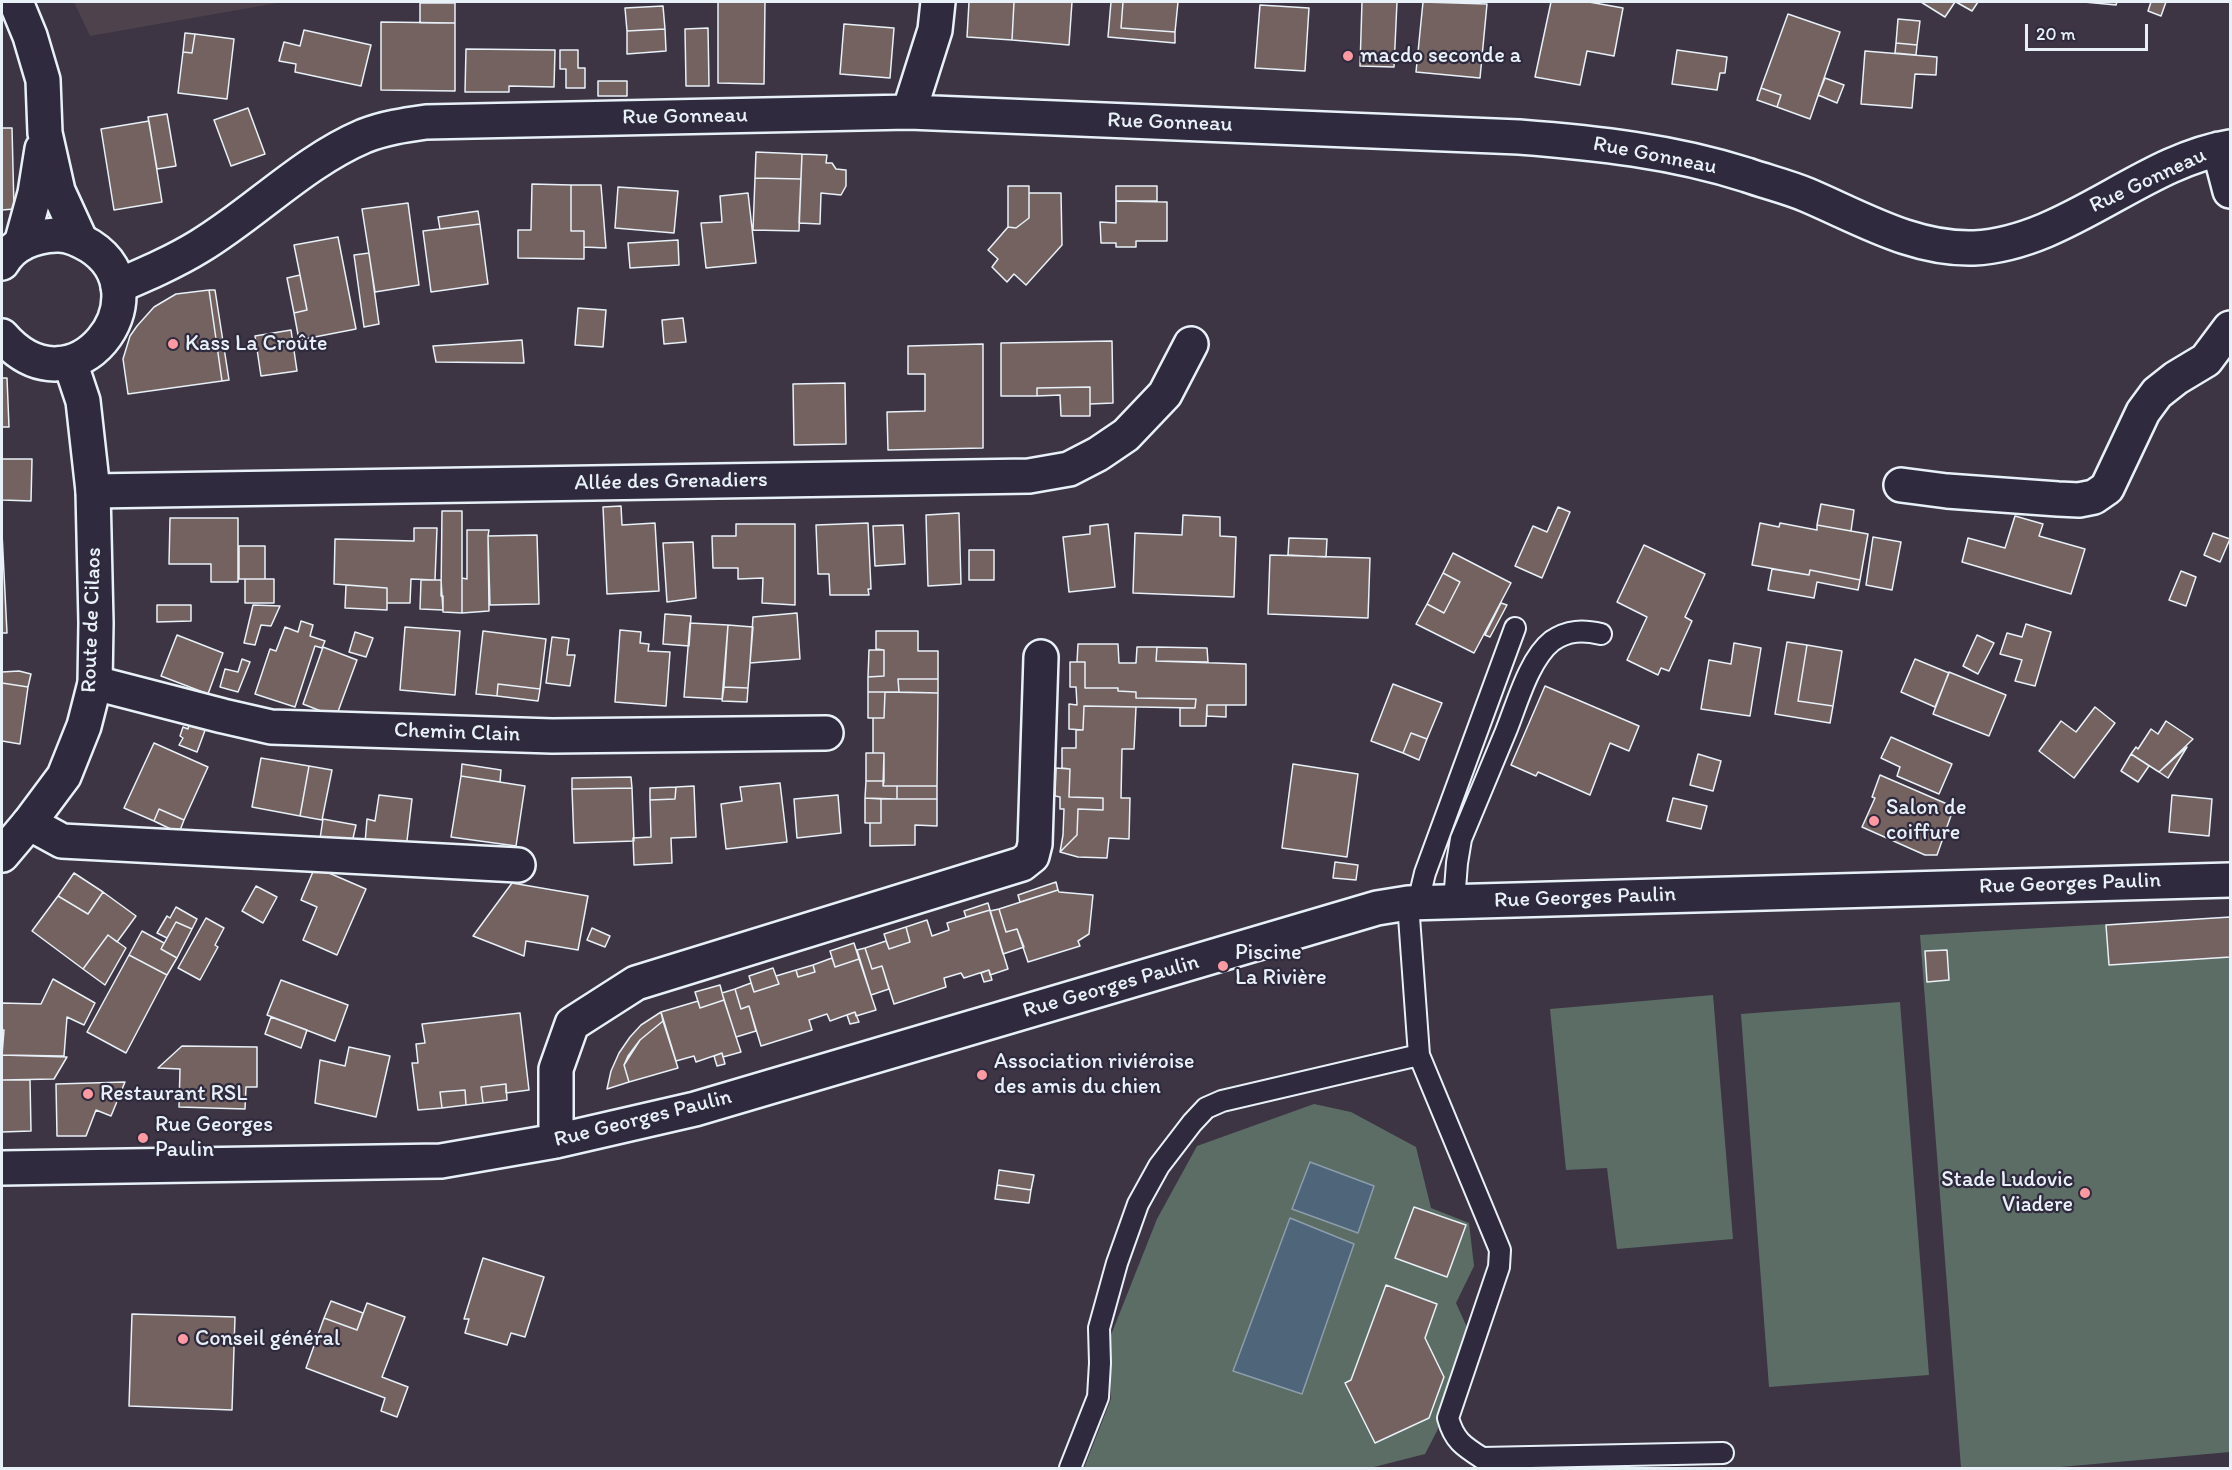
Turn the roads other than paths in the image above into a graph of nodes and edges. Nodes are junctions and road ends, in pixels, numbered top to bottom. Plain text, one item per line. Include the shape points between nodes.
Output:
1 (16, 2) edge
2 (938, 2) edge
3 (909, 112) junction
4 (45, 133) junction
5 (2225, 148) edge
6 (2230, 191) edge
7 (80, 239) junction
8 (11, 254) edge
9 (118, 286) junction
10 (2230, 328) edge
11 (2, 336) edge
12 (1191, 345) dead end
13 (70, 362) junction
14 (1901, 485) dead end
15 (93, 491) junction
16 (1515, 628) dead end
17 (1601, 634) dead end
18 (1041, 657) dead end
19 (95, 683) junction
20 (826, 733) dead end
21 (29, 823) junction
22 (2, 855) edge
23 (518, 865) dead end
24 (2230, 880) edge
25 (1413, 902) junction
26 (1454, 902) junction
27 (1419, 1055) junction
28 (556, 1141) junction
29 (2, 1168) edge
30 (1723, 1453) dead end
31 (1070, 1468) edge

1 - 4 street via 43,80
2 - 3 street via 935,30
3 - 5 street, Rue Gonneau via 1519,137 1596,144 1672,156 1743,174 1805,194 1891,233 1934,244 1974,248 2015,241 2052,228 2177,164
3 - 9 street, Rue Gonneau via 426,122 396,126 365,135 333,151 201,246
4 - 7 street via 58,191
4 - 8 street via 35,193
5 - 6 street
7 - 8 street via 60,234 39,236
7 - 9 street via 98,251 111,267
9 - 13 street via 113,325 103,342
10 - 14 street via 2206,360 2157,393 2143,411 2107,488 2094,497 2058,499
11 - 13 street via 30,359
12 - 15 street, Allée des Grenadiers via 1165,394 1126,435 1069,469 1029,476
13 - 15 street, Route de Cilaos via 83,401
15 - 19 street, Route de Cilaos
16 - 25 lane
17 - 26 lane via 1584,630 1568,633 1552,641 1539,656 1461,839
18 - 28 street via 1032,856 1022,864 636,983 572,1024 556,1069
19 - 20 street, Chemin Clain via 271,727 552,736
19 - 21 street, Route de Cilaos via 84,726 64,776
21 - 22 street, Route de Cilaos
21 - 23 street via 62,841
24 - 26 street, Rue Georges Paulin
25 - 26 street, Rue Georges Paulin
25 - 27 lane
25 - 28 street, Rue Georges Paulin via 1377,908 695,1109
27 - 30 lane via 1500,1250 1499,1268 1448,1418 1453,1435 1482,1458
27 - 31 lane via 1222,1101 1206,1108 1192,1123 1159,1166 1138,1204 1117,1263 1099,1328 1098,1397
28 - 29 street, Rue Georges Paulin via 441,1161

